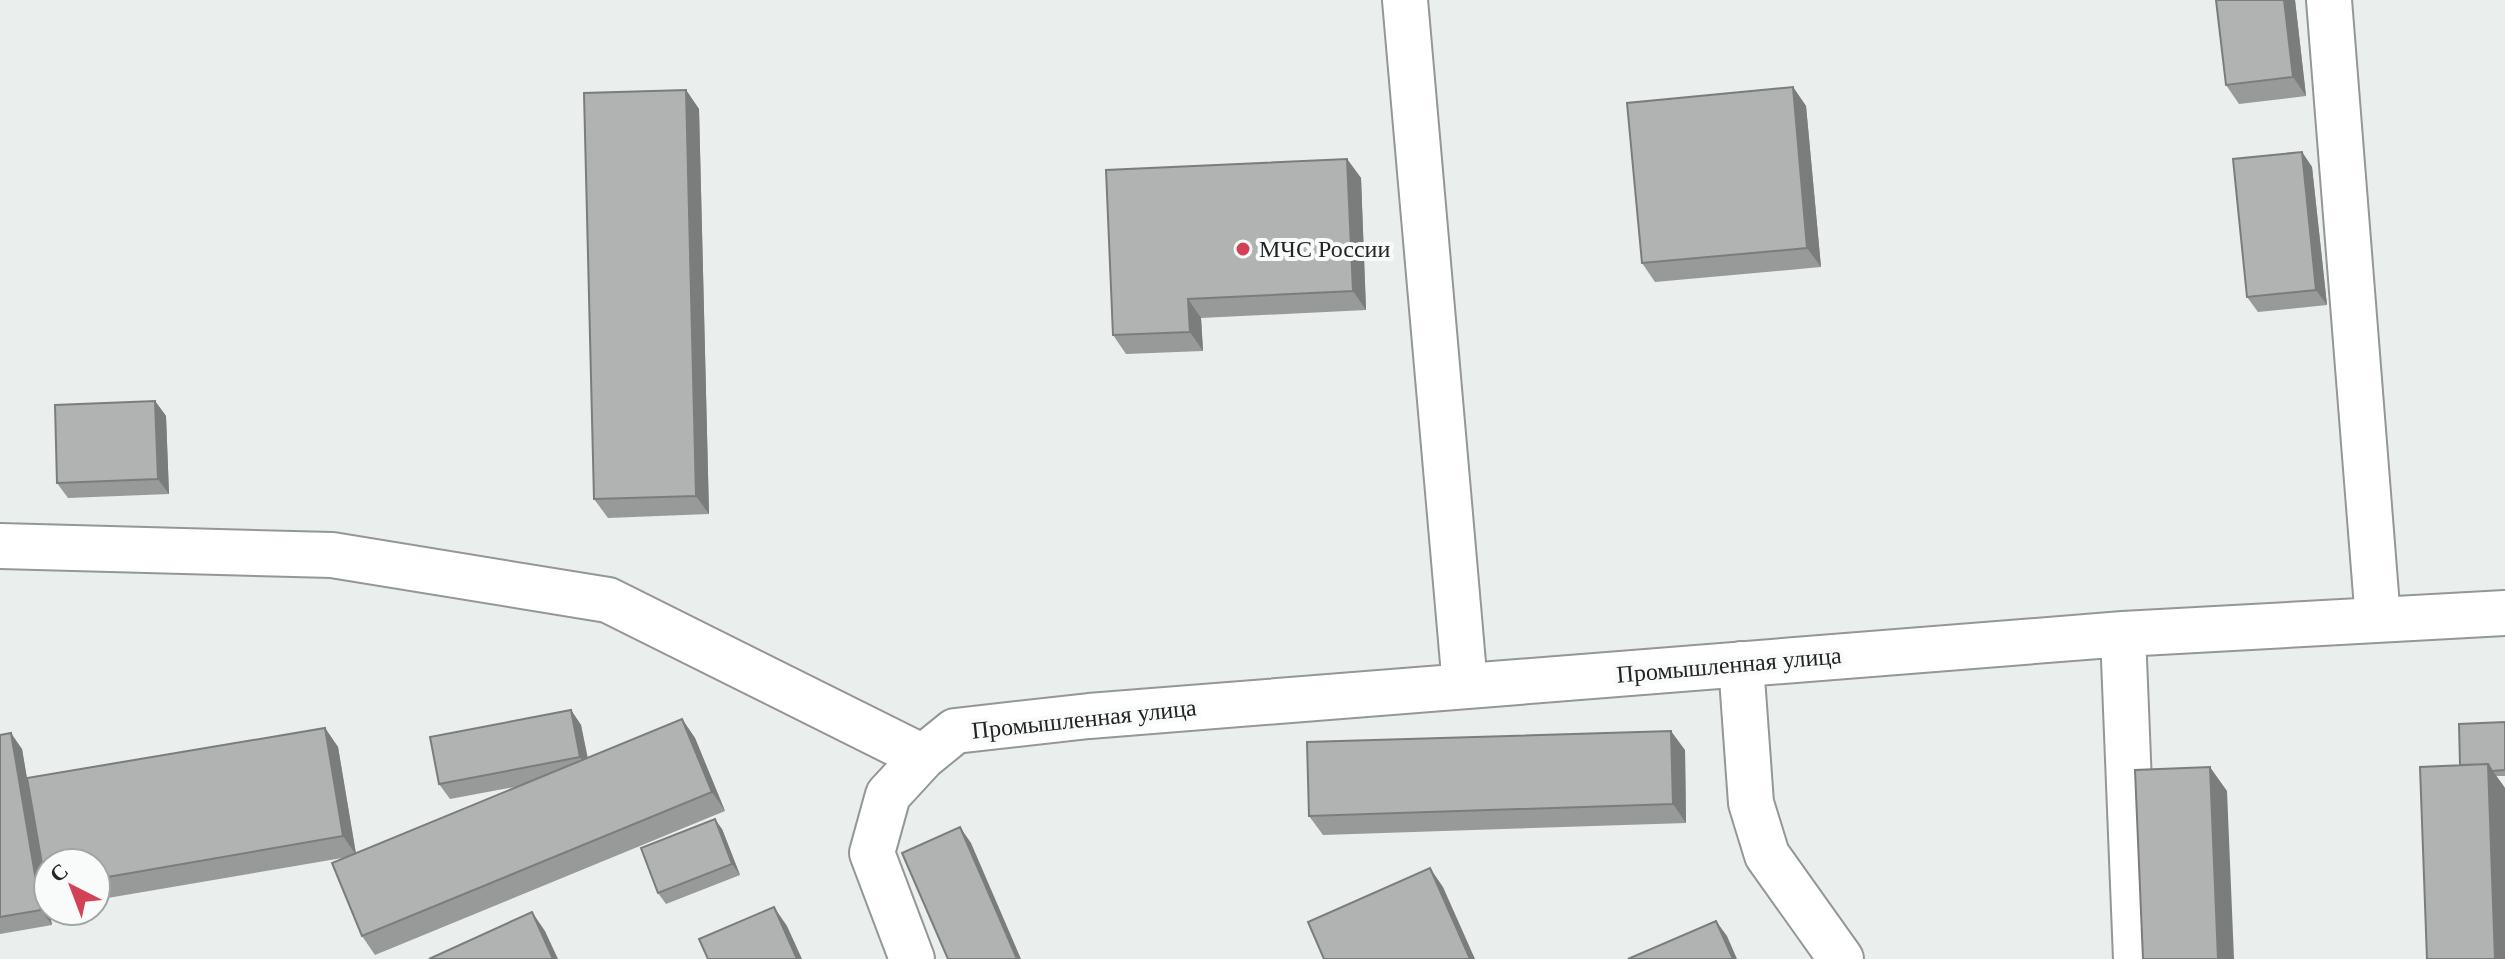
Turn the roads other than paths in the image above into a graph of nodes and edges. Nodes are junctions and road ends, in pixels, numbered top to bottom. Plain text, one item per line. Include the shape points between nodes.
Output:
1 (1405, 0) edge
2 (2329, 0) edge
3 (0, 546) edge
4 (2505, 613) edge
5 (2378, 620) junction
6 (2123, 634) junction
7 (1741, 664) junction
8 (1465, 686) junction
9 (939, 744) junction
10 (912, 959) edge
11 (1841, 959) edge
12 (2136, 959) edge

1 - 8 street
2 - 5 street
3 - 9 street via 332,555 608,600
4 - 5 street, Промышленная улица
5 - 6 street, Промышленная улица
6 - 7 street, Промышленная улица
6 - 12 street
7 - 8 street, Промышленная улица
7 - 11 street via 1751,803 1767,855
8 - 9 street, Промышленная улица via 1089,716
9 - 10 street via 888,795 872,853

